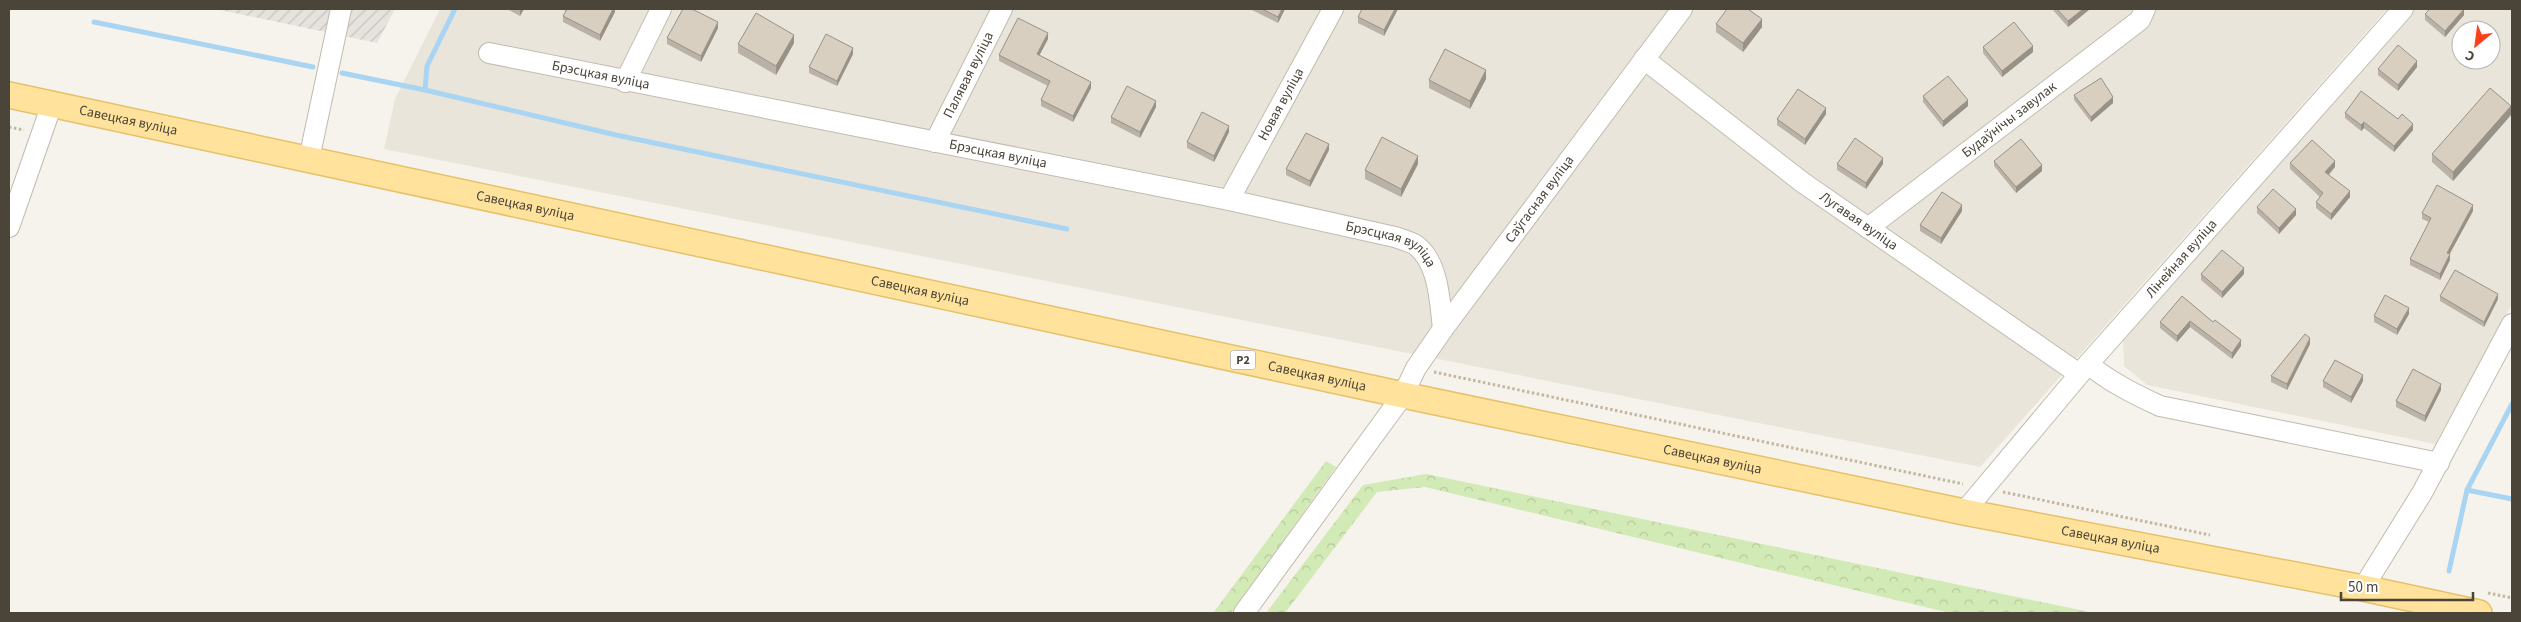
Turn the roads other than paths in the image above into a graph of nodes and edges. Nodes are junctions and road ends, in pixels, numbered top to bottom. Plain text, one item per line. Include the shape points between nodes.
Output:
1 (341, 9) edge
2 (661, 9) edge
3 (1002, 9) edge
4 (1333, 9) edge
5 (1682, 9) edge
6 (2145, 9) edge
7 (2403, 9) edge
8 (489, 53) dead end
9 (1644, 59) junction
10 (625, 82) junction
11 (9, 96) edge
12 (52, 104) junction
13 (935, 142) junction
14 (309, 159) junction
15 (1229, 200) junction
16 (9, 227) edge
17 (1868, 228) junction
18 (2512, 324) edge
19 (1443, 329) junction
20 (2083, 369) junction
21 (1403, 395) junction
22 (2439, 462) junction
23 (1964, 512) junction
24 (2363, 588) junction
25 (1244, 613) edge
26 (2479, 613) edge

1 - 14 street
2 - 10 street
3 - 13 street, Палявая вуліца
4 - 15 street, Новая вуліца
5 - 9 street, Саўгасная вуліца
6 - 17 street, Будаўнічы завулак via 2140,20
7 - 20 street, Лінейная вуліца
8 - 10 street, Брэсцкая вуліца
9 - 17 street, Лугавая вуліца via 1802,182
9 - 19 street, Саўгасная вуліца
10 - 13 street, Брэсцкая вуліца
11 - 12 main road, Савецкая вуліца / Р2
12 - 14 main road, Савецкая вуліца / Р2
12 - 16 street
13 - 15 street, Брэсцкая вуліца
14 - 21 main road, Савецкая вуліца / Р2
15 - 19 street, Брэсцкая вуліца via 1395,237 1415,245 1437,280
17 - 20 street, Лугавая вуліца
18 - 22 street
19 - 21 street, Саўгасная вуліца via 1416,368
20 - 22 street, Лугавая вуліца via 2160,406
20 - 23 street, Лінейная вуліца
21 - 23 main road, Савецкая вуліца / Р2
21 - 25 street, Саўгасная вуліца
22 - 24 street
23 - 24 main road, Савецкая вуліца / Р2
24 - 26 main road, Савецкая вуліца / Р2

